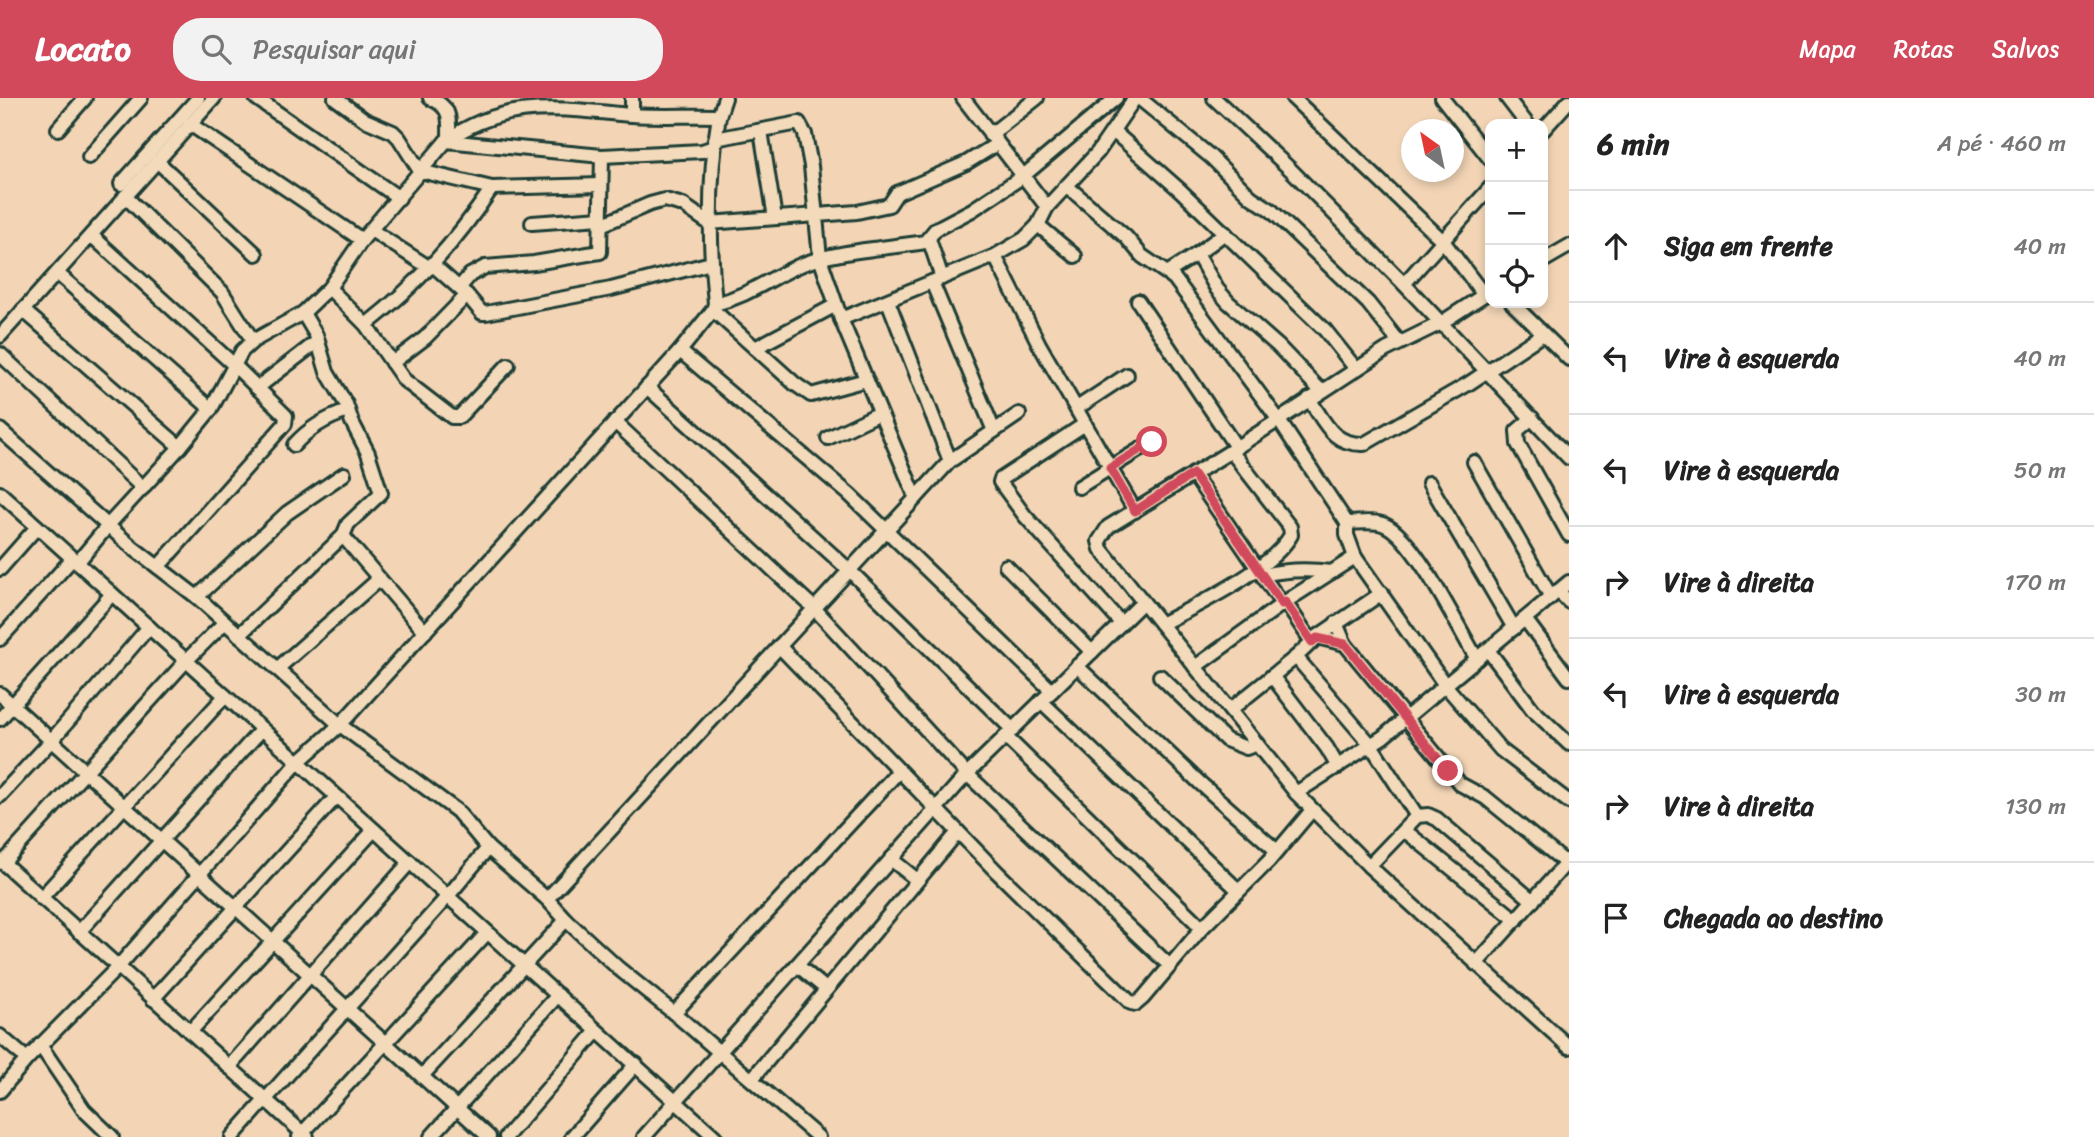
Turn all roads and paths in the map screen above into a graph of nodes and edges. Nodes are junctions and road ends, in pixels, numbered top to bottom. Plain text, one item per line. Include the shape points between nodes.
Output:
1 (85, 98) edge
2 (141, 98) edge
3 (198, 98) edge
4 (214, 98) edge
5 (256, 98) edge
6 (335, 98) edge
7 (430, 98) edge
8 (632, 98) edge
9 (725, 98) edge
10 (963, 98) edge
11 (1037, 98) edge
12 (1116, 98) edge
13 (1137, 98) edge
14 (1214, 98) edge
15 (1293, 98) edge
16 (1443, 98) edge
17 (1507, 98) edge
18 (1569, 101) edge
19 (632, 115) junction
20 (719, 116) junction
21 (1523, 119) edge
22 (190, 124) junction
23 (1548, 124) edge
24 (58, 129) dead end
25 (761, 131) junction
26 (1113, 131) junction
27 (994, 139) junction
28 (447, 140) junction
29 (715, 143) junction
30 (1485, 153) edge
31 (602, 156) junction
32 (89, 157) dead end
33 (157, 161) junction
34 (420, 172) junction
35 (1022, 177) junction
36 (601, 185) junction
37 (1068, 187) junction
38 (492, 188) junction
39 (123, 190) junction
40 (1485, 193) edge
41 (400, 198) junction
42 (1047, 207) junction
43 (817, 215) junction
44 (775, 218) junction
45 (601, 222) junction
46 (532, 223) dead end
47 (709, 223) junction
48 (1038, 225) junction
49 (1225, 233) junction
50 (91, 234) junction
51 (366, 235) junction
52 (929, 239) junction
53 (1443, 241) junction
54 (1569, 246) edge
55 (256, 254) dead end
56 (1197, 254) junction
57 (995, 256) junction
58 (1075, 256) dead end
59 (820, 258) junction
60 (1548, 258) edge
61 (711, 263) junction
62 (431, 267) junction
63 (57, 273) junction
64 (1167, 273) junction
65 (937, 280) junction
66 (1404, 284) junction
67 (328, 288) junction
68 (463, 291) junction
69 (1485, 291) edge
70 (1485, 294) edge
71 (888, 301) junction
72 (1138, 301) dead end
73 (836, 305) junction
74 (714, 307) junction
75 (1517, 308) edge
76 (23, 310) junction
77 (303, 313) junction
78 (841, 319) junction
79 (1441, 323) junction
80 (366, 325) junction
81 (1543, 334) junction
82 (0, 336) edge
83 (253, 341) junction
84 (318, 341) junction
85 (1399, 342) junction
86 (755, 348) junction
87 (680, 351) junction
88 (0, 354) edge
89 (1569, 359) edge
90 (392, 363) junction
91 (233, 365) junction
92 (508, 365) dead end
93 (1356, 369) junction
94 (1486, 371) junction
95 (1127, 375) dead end
96 (866, 380) junction
97 (647, 387) junction
98 (257, 388) junction
99 (1321, 391) junction
100 (1309, 399) junction
101 (1077, 408) junction
102 (211, 409) junction
103 (348, 411) junction
104 (880, 413) junction
105 (1019, 414) dead end
106 (1531, 418) junction
107 (1278, 419) junction
108 (615, 422) junction
109 (1085, 424) junction
110 (0, 430) edge
111 (994, 431) junction
112 (828, 438) dead end
113 (1152, 442) dead end
114 (294, 445) dead end
115 (180, 447) junction
116 (1234, 449) junction
117 (1569, 458) edge
118 (950, 461) junction
119 (1474, 462) dead end
120 (1110, 468) junction
121 (344, 474) dead end
122 (1193, 474) junction
123 (1429, 484) dead end
124 (1079, 487) dead end
125 (143, 488) junction
126 (0, 493) edge
127 (916, 498) junction
128 (1135, 511) junction
129 (1347, 523) junction
130 (108, 526) junction
131 (37, 527) junction
132 (887, 531) junction
133 (1569, 535) edge
134 (343, 536) junction
135 (1355, 557) junction
136 (75, 560) junction
137 (1006, 566) dead end
138 (158, 567) junction
139 (0, 569) edge
140 (849, 570) junction
141 (1260, 572) junction
142 (1332, 572) junction
143 (379, 579) junction
144 (1569, 582) edge
145 (1382, 593) junction
146 (112, 594) junction
147 (1555, 594) junction
148 (197, 597) junction
149 (1143, 601) junction
150 (1569, 602) edge
151 (1284, 603) junction
152 (814, 608) junction
153 (1525, 619) junction
154 (225, 622) junction
155 (1121, 623) junction
156 (1336, 623) junction
157 (1161, 624) junction
158 (149, 627) junction
159 (1514, 628) junction
160 (425, 632) junction
161 (239, 635) junction
162 (0, 639) edge
163 (1315, 640) junction
164 (1345, 644) junction
165 (779, 646) junction
166 (1488, 650) junction
167 (1091, 652) junction
168 (1296, 657) junction
169 (1477, 659) junction
170 (186, 660) junction
171 (1077, 666) junction
172 (1195, 667) junction
173 (277, 669) junction
174 (1160, 676) dead end
175 (1272, 676) junction
176 (1569, 678) edge
177 (1445, 685) junction
178 (1052, 691) junction
179 (0, 694) edge
180 (225, 696) junction
181 (1041, 702) junction
182 (12, 705) junction
183 (1230, 710) junction
184 (0, 719) edge
185 (1405, 719) junction
186 (340, 725) junction
187 (262, 729) junction
188 (1009, 733) junction
189 (51, 741) junction
190 (1257, 744) junction
191 (1569, 744) edge
192 (1371, 745) junction
193 (298, 762) junction
194 (1338, 767) junction
195 (899, 771) junction
196 (87, 773) junction
197 (967, 774) junction
198 (1296, 793) junction
199 (0, 796) edge
200 (336, 797) junction
201 (1569, 802) edge
202 (126, 807) junction
203 (935, 809) junction
204 (1312, 810) junction
205 (1417, 816) junction
206 (374, 830) junction
207 (1404, 830) junction
208 (958, 832) junction
209 (162, 841) junction
210 (488, 848) junction
211 (1277, 851) junction
212 (891, 859) junction
213 (1, 862) edge
214 (410, 862) junction
215 (1568, 862) edge
216 (1370, 866) junction
217 (200, 876) junction
218 (917, 880) junction
219 (1238, 890) junction
220 (448, 896) junction
221 (41, 898) junction
222 (547, 899) junction
223 (1533, 901) junction
224 (236, 908) junction
225 (566, 920) junction
226 (1516, 920) junction
227 (1202, 928) junction
228 (79, 932) junction
229 (487, 933) junction
230 (273, 941) junction
231 (525, 964) junction
232 (797, 964) junction
233 (1476, 964) junction
234 (1170, 966) junction
235 (118, 967) junction
236 (311, 975) junction
237 (826, 989) junction
238 (558, 995) junction
239 (153, 999) junction
240 (347, 1008) junction
241 (674, 1013) junction
242 (597, 1031) junction
243 (190, 1032) junction
244 (0, 1036) edge
245 (384, 1042) junction
246 (40, 1045) junction
247 (1569, 1047) edge
248 (719, 1052) junction
249 (27, 1059) junction
250 (635, 1064) junction
251 (229, 1067) junction
252 (422, 1076) junction
253 (752, 1079) junction
254 (0, 1091) edge
255 (265, 1100) junction
256 (676, 1101) junction
257 (457, 1108) junction
258 (302, 1136) edge
259 (112, 1137) edge
260 (232, 1137) edge
261 (431, 1137) edge
262 (489, 1137) edge
263 (506, 1137) edge
264 (572, 1137) edge
265 (644, 1137) edge
266 (715, 1137) edge
267 (818, 1137) edge

1 - 24 street
2 - 32 street
3 - 39 street
4 - 22 street
5 - 41 street
6 - 34 street via 365,120 393,132
7 - 28 street via 443,104 449,115
8 - 19 street
9 - 20 street
10 - 27 street
11 - 27 street
12 - 35 street
13 - 26 street
13 - 85 street via 1271,210 1368,303
14 - 66 street
15 - 53 street
16 - 30 street
17 - 21 street
18 - 23 street
19 - 20 street
19 - 28 street via 577,107 500,109
20 - 29 street
22 - 33 street
22 - 51 street
25 - 29 street
25 - 43 street via 799,123 807,145
25 - 44 street
26 - 37 street
26 - 49 street
27 - 35 street
27 - 43 street via 967,163 897,193 888,205
28 - 31 street
28 - 34 street
29 - 31 street via 702,151
29 - 47 street
31 - 36 street
33 - 39 street
33 - 55 street
34 - 38 street
34 - 41 street
35 - 42 street
35 - 52 street via 936,229
36 - 38 street
36 - 45 street
37 - 42 street
37 - 64 street via 1142,256
38 - 62 street via 464,230
39 - 50 street
39 - 83 street via 222,292
40 - 53 street
41 - 51 street
42 - 48 street
43 - 44 street
43 - 59 street
44 - 47 street
45 - 46 street
45 - 47 street via 665,200 683,205
45 - 68 street via 600,252 485,267 470,275
47 - 61 street
48 - 57 street
48 - 58 street
49 - 56 street
49 - 93 street via 1328,334
50 - 63 street
50 - 91 street
51 - 62 street
51 - 67 street
52 - 59 street
52 - 65 street
53 - 66 street
53 - 69 street
54 - 60 street
56 - 64 street
56 - 99 street via 1228,302
57 - 65 street
57 - 101 street
59 - 73 street
59 - 74 street
61 - 68 street via 495,312 482,313
61 - 74 street
62 - 68 street
62 - 80 street
63 - 76 street
63 - 102 street
64 - 107 street
65 - 71 street
65 - 111 street
66 - 79 street
67 - 77 street
67 - 80 street
68 - 90 street via 425,338
70 - 79 street
71 - 78 street
71 - 118 street
72 - 116 street
73 - 78 street
73 - 86 street
74 - 86 street
74 - 87 street
75 - 81 street
76 - 82 street
76 - 115 street
77 - 83 street
77 - 84 street
78 - 96 street
79 - 85 street
79 - 94 street
80 - 90 street
81 - 89 street
81 - 94 street
83 - 91 street
84 - 98 street
84 - 103 street via 327,372
85 - 93 street
86 - 96 street via 811,395
87 - 97 street
87 - 132 street
88 - 125 street
90 - 92 street via 404,380 456,418
91 - 98 street
91 - 102 street
93 - 99 street
94 - 100 street via 1363,444 1339,439
94 - 106 street
95 - 101 street
96 - 104 street
97 - 108 street
97 - 140 street
98 - 138 street via 286,416 285,424
99 - 100 street
100 - 107 street
101 - 109 street
102 - 115 street
103 - 114 street via 307,430
103 - 134 street via 382,493 348,524
104 - 112 street
104 - 127 street
105 - 111 street
106 - 117 street
106 - 133 street via 1517,431 1518,444
107 - 116 street
107 - 129 street
108 - 152 street
108 - 160 street
109 - 120 street
109 - 155 street via 1000,482
110 - 130 street
111 - 118 street
113 - 120 street
115 - 125 street
116 - 122 street
116 - 141 street via 1290,527 1291,535
118 - 127 street
119 - 147 street
120 - 124 street
120 - 128 street
121 - 148 street via 287,513
122 - 128 street
122 - 141 street
123 - 159 street
125 - 130 street
126 - 131 street
127 - 132 street
128 - 149 street via 1108,527 1100,541 1101,549
129 - 135 street
129 - 169 street via 1378,522 1414,552
130 - 136 street
130 - 138 street
131 - 136 street
131 - 139 street
132 - 140 street
132 - 178 street
134 - 143 street
134 - 161 street
135 - 142 street
135 - 145 street
136 - 146 street
136 - 162 street
137 - 167 street
138 - 148 street
140 - 152 street
140 - 188 street
141 - 142 street
141 - 151 street
141 - 157 street
142 - 151 street
143 - 160 street
143 - 173 street
144 - 147 street
145 - 156 street
145 - 177 street
146 - 158 street
146 - 182 street
147 - 150 street
147 - 153 street
148 - 154 street
149 - 155 street
149 - 157 street
151 - 163 street
151 - 172 street
152 - 165 street
152 - 197 street
153 - 159 street
153 - 176 street
154 - 161 street
154 - 170 street
155 - 167 street
156 - 163 street
156 - 164 street
157 - 172 street
158 - 170 street
158 - 189 street
159 - 166 street
160 - 186 street
161 - 173 street
163 - 164 street
163 - 168 street
164 - 185 street
165 - 195 street
165 - 222 street
166 - 169 street
166 - 191 street via 1533,710
167 - 171 street
168 - 175 street
168 - 192 street
169 - 177 street
170 - 180 street
170 - 196 street
171 - 178 street
171 - 211 street
172 - 183 street
173 - 186 street
174 - 190 street via 1226,740 1246,748
175 - 183 street
175 - 194 street
177 - 185 street
177 - 201 street via 1509,757
178 - 181 street
179 - 182 street
180 - 187 street
180 - 202 street
181 - 188 street
181 - 219 street
182 - 184 street
182 - 189 street
183 - 190 street
185 - 192 street
185 - 215 street via 1460,784 1486,798
186 - 193 street
186 - 210 street via 457,811
187 - 193 street
187 - 209 street
188 - 197 street
188 - 227 street
189 - 196 street
189 - 199 street
190 - 198 street
192 - 194 street
192 - 205 street
193 - 200 street
193 - 217 street
194 - 198 street
195 - 203 street
195 - 241 street
196 - 202 street
196 - 213 street
197 - 203 street
197 - 234 street
198 - 204 street
200 - 206 street
200 - 224 street
202 - 209 street
202 - 221 street
203 - 208 street
203 - 212 street
204 - 211 street
204 - 216 street
205 - 207 street
205 - 223 street via 1437,819
206 - 214 street
206 - 230 street
207 - 216 street
207 - 226 street
208 - 218 street
208 - 234 street via 1131,1003 1143,998
209 - 217 street
209 - 228 street
210 - 220 street
210 - 222 street
211 - 219 street
212 - 218 street
212 - 232 street
213 - 221 street
214 - 220 street
214 - 236 street
215 - 223 street
216 - 233 street
217 - 224 street
217 - 235 street
218 - 237 street
219 - 227 street
220 - 229 street
220 - 240 street
221 - 228 street
222 - 225 street
223 - 226 street
224 - 230 street
224 - 239 street
225 - 231 street
225 - 241 street
226 - 233 street
227 - 234 street
228 - 235 street
229 - 231 street
229 - 245 street
230 - 236 street
230 - 243 street
231 - 238 street
231 - 252 street
232 - 237 street
232 - 248 street
233 - 247 street
235 - 239 street
235 - 246 street
236 - 240 street
236 - 251 street
237 - 253 street
238 - 242 street
238 - 257 street
239 - 243 street
240 - 245 street
240 - 255 street
241 - 248 street
242 - 250 street
242 - 263 street
243 - 251 street
244 - 249 street
245 - 252 street
245 - 258 street
246 - 249 street
246 - 259 street via 80,1104
248 - 253 street
248 - 256 street
249 - 254 street
250 - 256 street
250 - 264 street
251 - 255 street
252 - 257 street
253 - 267 street
255 - 258 street
255 - 260 street
256 - 265 street
256 - 266 street
257 - 261 street
257 - 262 street

